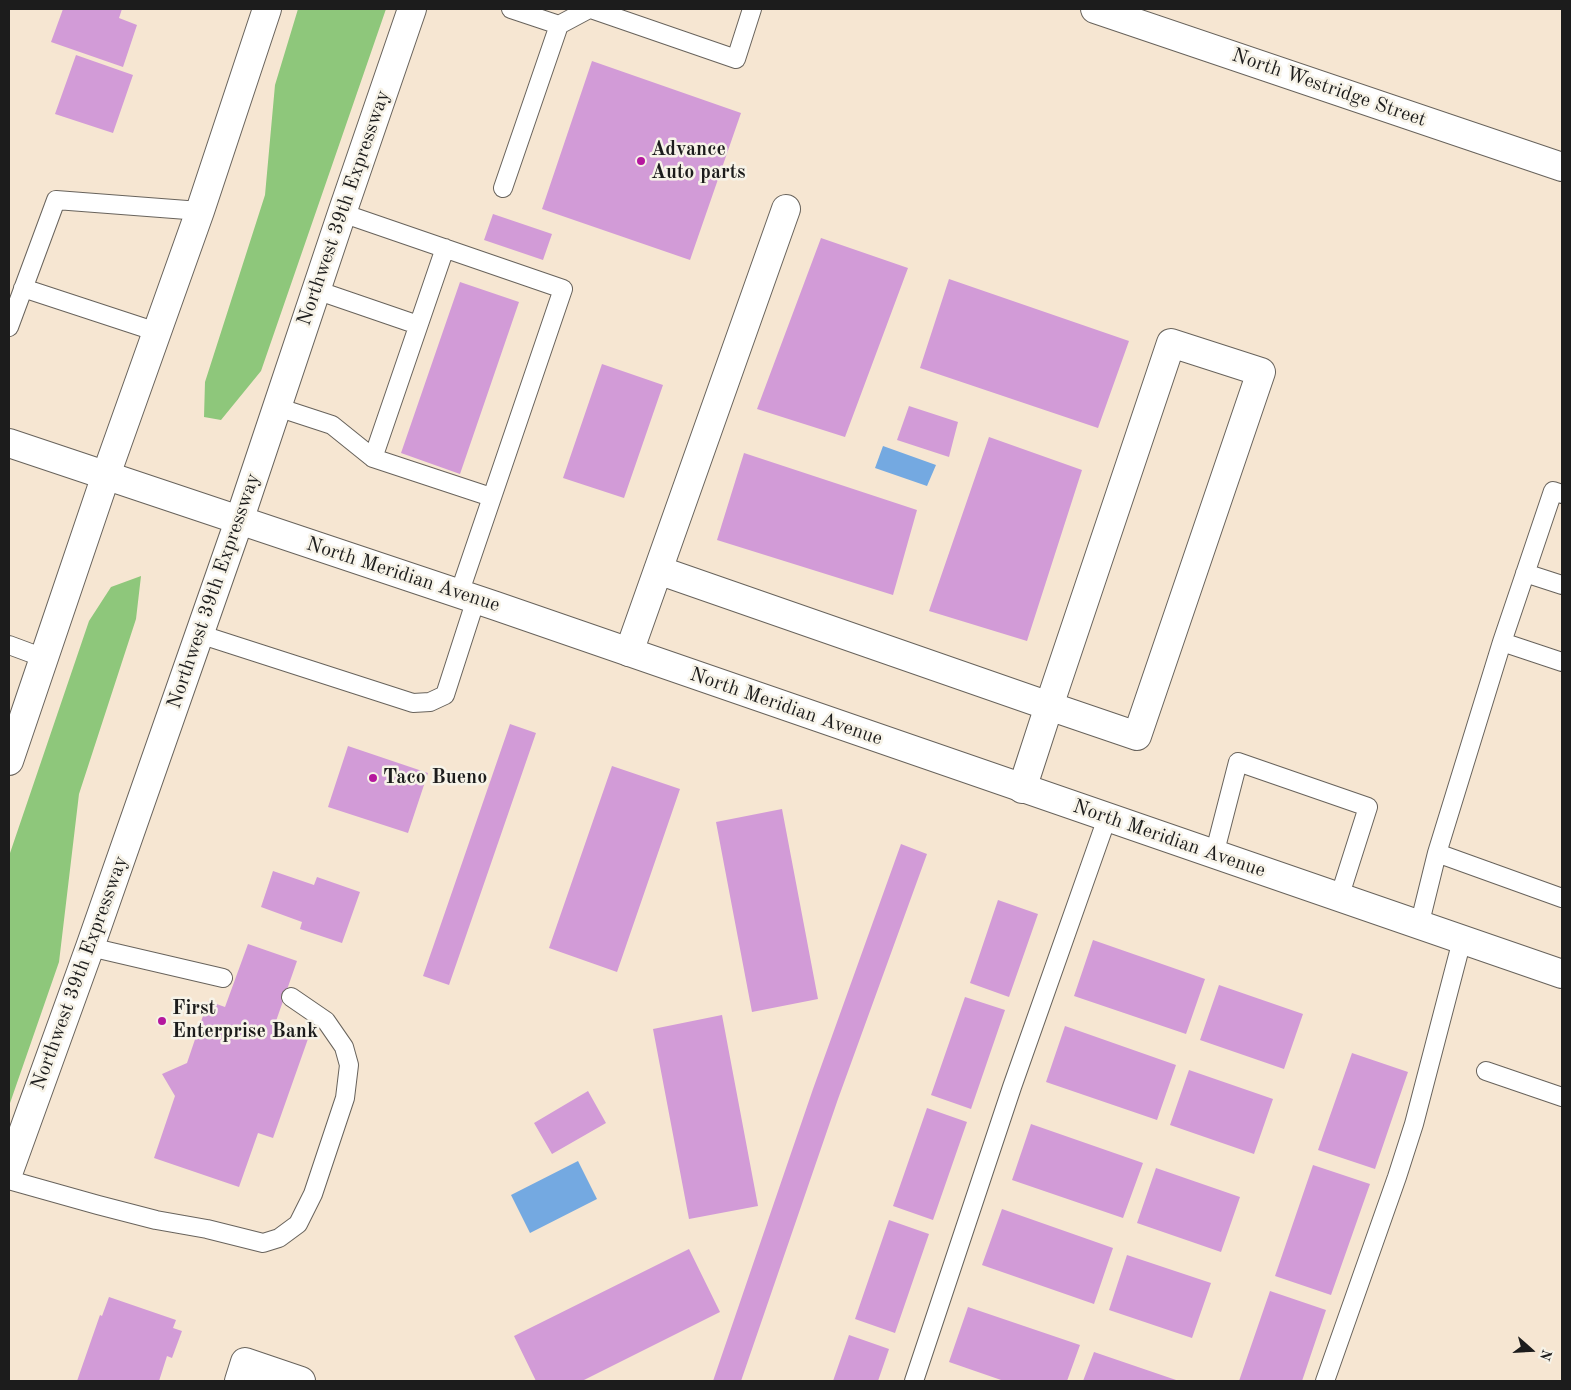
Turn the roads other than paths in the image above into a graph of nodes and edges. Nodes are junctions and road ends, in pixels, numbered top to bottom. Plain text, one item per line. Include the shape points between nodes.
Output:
1 (267, 9) edge
2 (412, 9) edge
3 (511, 9) edge
4 (590, 9) edge
5 (752, 9) edge
6 (1095, 9) edge
7 (559, 25) junction
8 (1562, 167) edge
9 (503, 188) dead end
10 (786, 209) dead end
11 (200, 211) junction
12 (342, 213) junction
13 (445, 248) junction
14 (23, 288) junction
15 (316, 290) junction
16 (418, 325) junction
17 (9, 327) edge
18 (157, 332) junction
19 (277, 406) junction
20 (9, 443) edge
21 (373, 458) junction
22 (106, 475) junction
23 (1562, 494) edge
24 (492, 497) junction
25 (239, 521) junction
26 (658, 570) junction
27 (1525, 573) junction
28 (1562, 585) edge
29 (468, 596) junction
30 (199, 634) junction
31 (1502, 642) junction
32 (9, 645) edge
33 (630, 652) junction
34 (44, 658) junction
35 (1562, 662) edge
36 (1049, 706) junction
37 (9, 761) edge
38 (1022, 789) junction
39 (1107, 818) junction
40 (1437, 853) junction
41 (1214, 855) junction
42 (1339, 898) junction
43 (1562, 898) edge
44 (1419, 926) junction
45 (1462, 940) junction
46 (90, 947) junction
47 (1561, 969) edge
48 (223, 978) dead end
49 (291, 997) dead end
50 (1486, 1071) dead end
51 (1562, 1097) edge
52 (9, 1171) edge
53 (9, 1180) edge
54 (239, 1381) edge
55 (301, 1381) edge
56 (914, 1381) edge
57 (1325, 1381) edge

1 - 11 main road
2 - 12 main road, Northwest 39th Expressway
3 - 7 lane
4 - 5 lane via 736,59
4 - 7 lane
6 - 8 main road, North Westridge Street
7 - 9 lane
10 - 26 main road
11 - 14 lane via 56,200
11 - 18 main road
12 - 13 lane
12 - 15 main road, Northwest 39th Expressway
13 - 16 lane
13 - 24 lane via 563,289
14 - 17 lane
14 - 18 lane
15 - 16 lane
15 - 19 main road, Northwest 39th Expressway
16 - 21 lane
18 - 22 main road
19 - 21 lane via 332,425
19 - 25 main road, Northwest 39th Expressway
20 - 22 main road, North Meridian Avenue
21 - 24 lane
22 - 25 main road, North Meridian Avenue
22 - 34 main road
23 - 27 lane via 1553,491
24 - 29 lane
25 - 29 main road, North Meridian Avenue
25 - 30 main road, Northwest 39th Expressway
26 - 33 main road
26 - 36 main road
27 - 28 lane
27 - 31 lane
29 - 30 lane via 445,695 430,702 413,704
29 - 33 main road, North Meridian Avenue
30 - 46 main road, Northwest 39th Expressway
31 - 35 lane
31 - 40 lane
32 - 34 lane
33 - 38 main road, North Meridian Avenue
34 - 37 main road
36 - 36 main road via 1171,342 1261,372 1137,736
36 - 38 main road
38 - 39 main road, North Meridian Avenue
39 - 41 main road, North Meridian Avenue
39 - 56 lane via 1012,1087
40 - 43 lane
40 - 44 lane
41 - 42 main road, North Meridian Avenue
41 - 42 lane via 1238,762 1368,806
42 - 44 main road, North Meridian Avenue
44 - 45 main road, North Meridian Avenue
45 - 47 main road, North Meridian Avenue
45 - 57 lane via 1411,1132
46 - 48 lane
46 - 52 main road, Northwest 39th Expressway
49 - 53 lane via 326,1021 344,1046 349,1065 345,1098 314,1194 298,1224 279,1238 263,1243 156,1220
50 - 51 lane
54 - 55 main road via 245,1362

